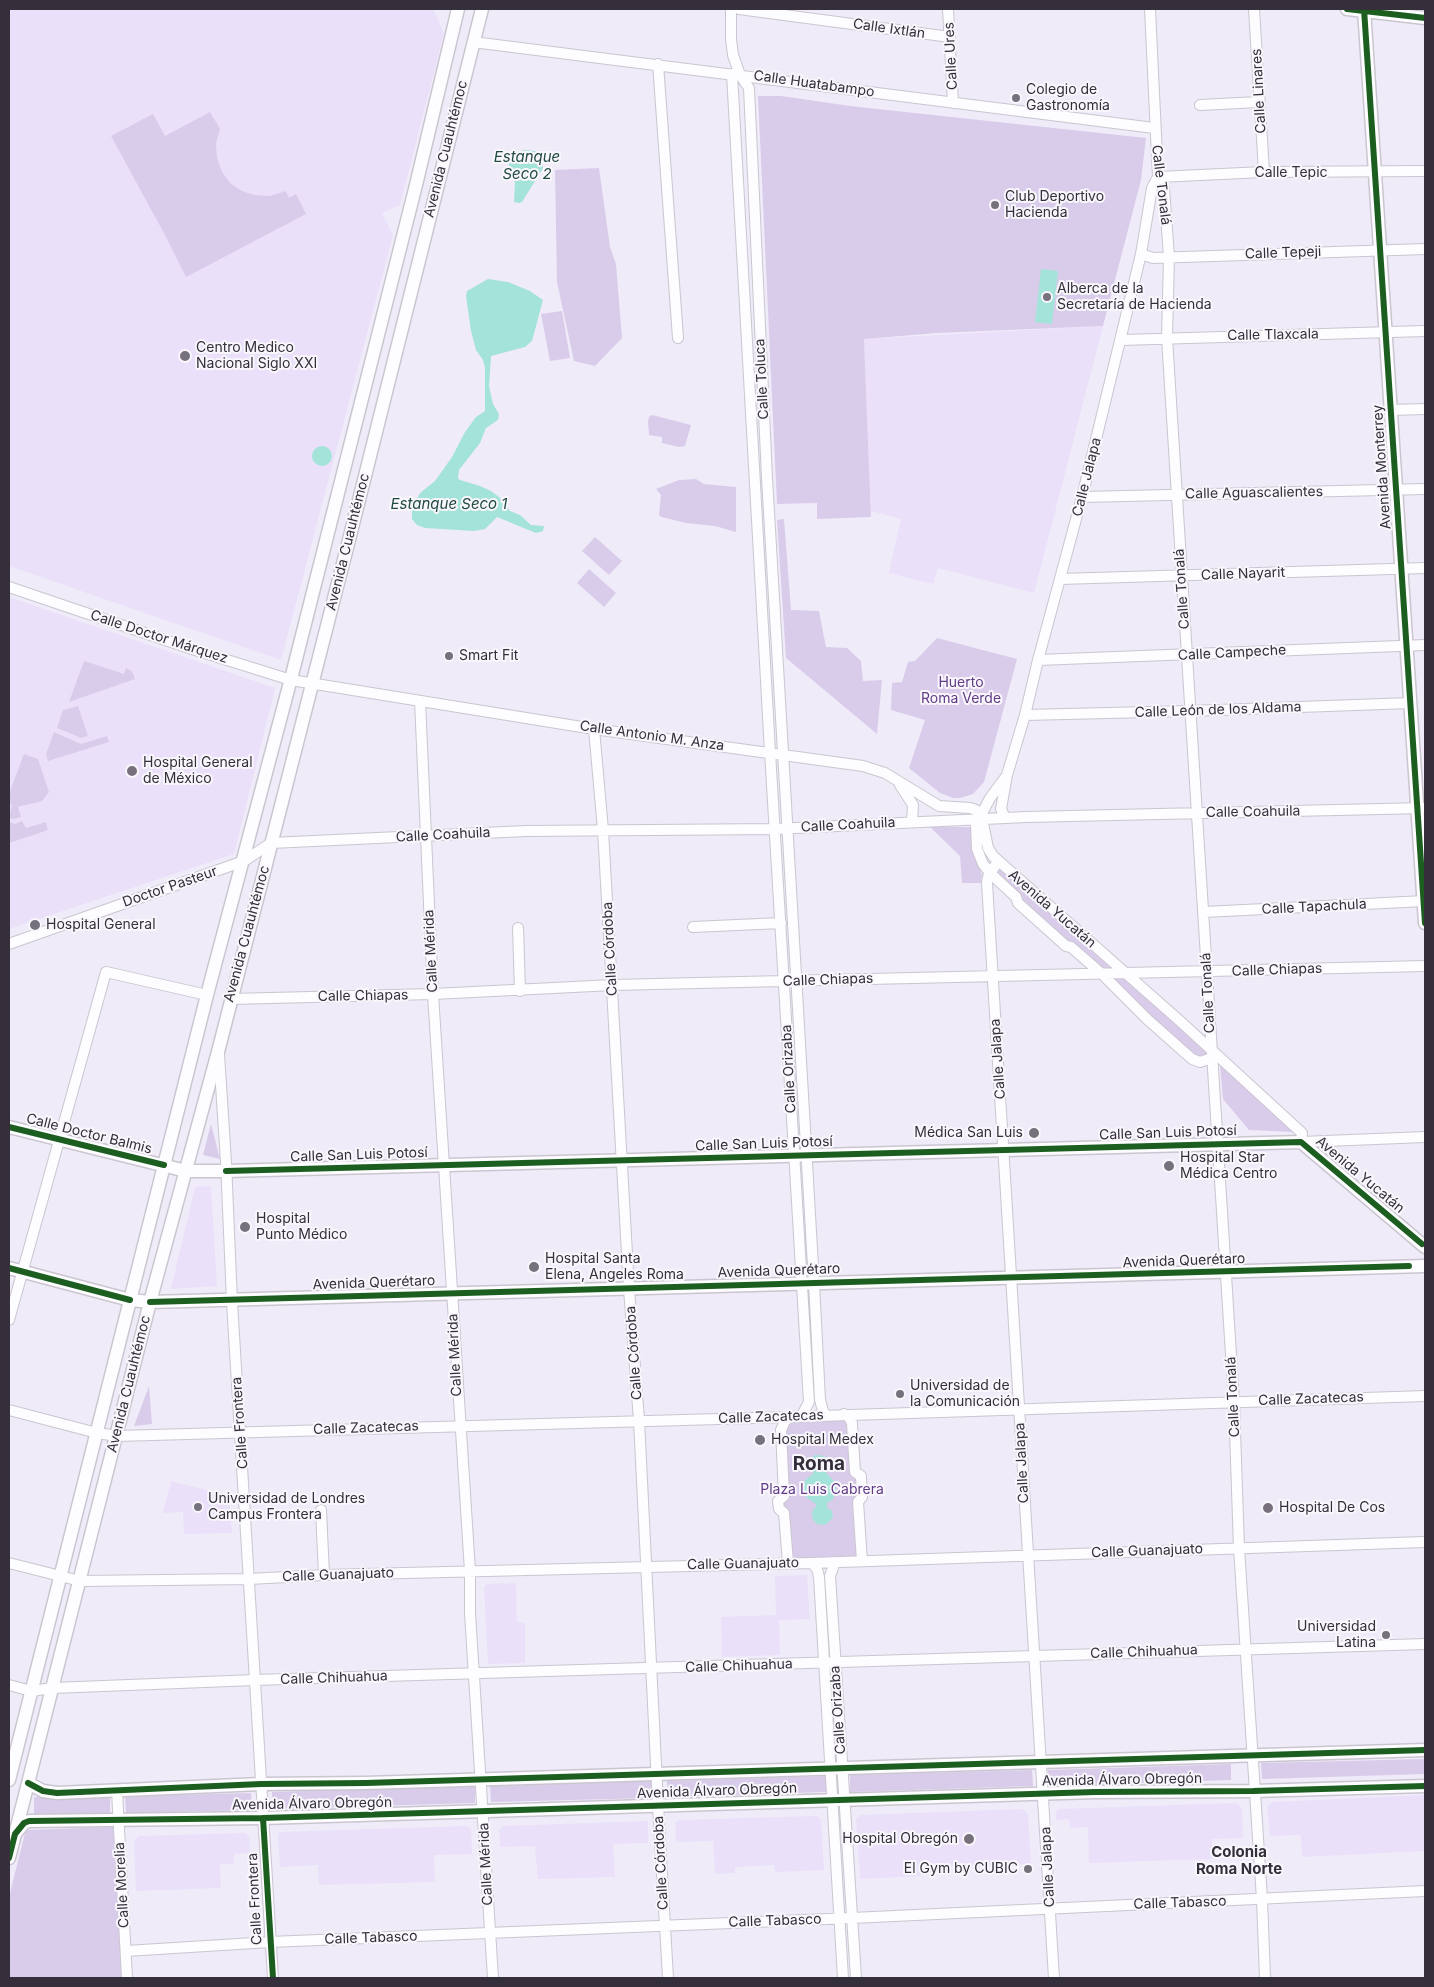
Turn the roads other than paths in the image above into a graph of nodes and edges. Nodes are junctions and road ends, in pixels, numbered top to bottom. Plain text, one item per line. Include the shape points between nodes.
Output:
1 (458, 9) edge
2 (482, 9) edge
3 (731, 9) edge
4 (739, 9) edge
5 (948, 9) edge
6 (1150, 9) edge
7 (1254, 9) edge
8 (1347, 9) edge
9 (1364, 10) edge
10 (1425, 18) edge
11 (950, 37) junction
12 (473, 42) junction
13 (658, 64) junction
14 (736, 74) junction
15 (1259, 102) junction
16 (954, 103) junction
17 (1200, 105) dead end
18 (1154, 128) junction
19 (1425, 171) edge
20 (1264, 172) junction
21 (1376, 172) junction
22 (1158, 177) junction
23 (1425, 249) edge
24 (1379, 250) junction
25 (1141, 254) junction
26 (1169, 257) junction
27 (1425, 330) edge
28 (1386, 332) junction
29 (678, 338) dead end
30 (1167, 338) junction
31 (1121, 340) junction
32 (1425, 409) edge
33 (1390, 410) junction
34 (765, 438) junction
35 (753, 439) junction
36 (1425, 489) edge
37 (1396, 490) junction
38 (1176, 494) junction
39 (1082, 497) junction
40 (1401, 568) junction
41 (1425, 568) edge
42 (1181, 576) junction
43 (1060, 579) junction
44 (9, 587) edge
45 (1406, 645) junction
46 (1425, 645) edge
47 (1187, 655) junction
48 (1038, 660) junction
49 (291, 680) junction
50 (311, 683) junction
51 (420, 701) junction
52 (1410, 702) junction
53 (1190, 711) junction
54 (1025, 715) junction
55 (594, 729) junction
56 (770, 752) junction
57 (782, 754) junction
58 (1007, 775) junction
59 (898, 782) junction
60 (1421, 808) edge
61 (1198, 814) junction
62 (1005, 818) junction
63 (979, 819) junction
64 (912, 822) junction
65 (788, 828) junction
66 (775, 829) junction
67 (603, 830) junction
68 (426, 835) junction
69 (271, 844) junction
70 (244, 861) junction
71 (998, 861) junction
72 (990, 873) junction
73 (1424, 901) edge
74 (1204, 912) junction
75 (780, 923) junction
76 (1425, 923) edge
77 (693, 927) dead end
78 (518, 928) dead end
79 (9, 944) edge
80 (1425, 966) edge
81 (1207, 972) junction
82 (1124, 974) junction
83 (1103, 975) junction
84 (993, 976) junction
85 (784, 981) junction
86 (795, 981) junction
87 (613, 985) junction
88 (520, 990) junction
89 (433, 994) junction
90 (207, 995) junction
91 (230, 999) junction
92 (219, 1048) junction
93 (1212, 1055) junction
94 (9, 1127) edge
95 (1425, 1137) edge
96 (60, 1140) junction
97 (1301, 1142) junction
98 (1217, 1144) junction
99 (1003, 1150) junction
100 (800, 1156) junction
101 (622, 1161) junction
102 (164, 1165) junction
103 (443, 1166) junction
104 (186, 1171) junction
105 (226, 1172) junction
106 (1424, 1245) edge
107 (1425, 1266) edge
108 (9, 1268) edge
109 (22, 1272) junction
110 (1225, 1272) junction
111 (1011, 1278) junction
112 (801, 1283) junction
113 (814, 1283) junction
114 (629, 1289) junction
115 (451, 1294) junction
116 (130, 1300) junction
117 (232, 1300) junction
118 (150, 1302) junction
119 (9, 1320) edge
120 (1425, 1396) edge
121 (1234, 1402) junction
122 (1019, 1408) junction
123 (9, 1410) edge
124 (844, 1414) junction
125 (826, 1415) junction
126 (802, 1416) junction
127 (790, 1417) junction
128 (639, 1420) junction
129 (459, 1426) junction
130 (240, 1432) junction
131 (97, 1433) junction
132 (117, 1436) junction
133 (321, 1510) dead end
134 (1425, 1542) edge
135 (1238, 1548) junction
136 (1028, 1554) junction
137 (862, 1561) junction
138 (835, 1562) junction
139 (9, 1563) edge
140 (788, 1563) junction
141 (812, 1563) junction
142 (645, 1567) junction
143 (470, 1571) junction
144 (324, 1575) junction
145 (60, 1577) junction
146 (249, 1579) junction
147 (80, 1582) junction
148 (1425, 1644) edge
149 (1244, 1650) junction
150 (1034, 1655) junction
151 (835, 1663) junction
152 (823, 1664) junction
153 (652, 1668) junction
154 (474, 1674) junction
155 (255, 1680) junction
156 (9, 1685) edge
157 (53, 1688) junction
158 (31, 1691) junction
159 (1425, 1750) edge
160 (1252, 1756) junction
161 (1041, 1762) junction
162 (835, 1769) junction
163 (657, 1774) junction
164 (481, 1779) junction
165 (9, 1780) edge
166 (28, 1784) junction
167 (261, 1784) junction
168 (1425, 1786) edge
169 (116, 1791) junction
170 (1253, 1791) junction
171 (1043, 1794) junction
172 (838, 1800) junction
173 (658, 1805) junction
174 (483, 1812) junction
175 (263, 1818) junction
176 (118, 1819) junction
177 (15, 1834) junction
178 (9, 1858) edge
179 (1425, 1891) edge
180 (1262, 1899) junction
181 (1050, 1908) junction
182 (852, 1918) junction
183 (840, 1919) junction
184 (665, 1926) junction
185 (490, 1933) junction
186 (270, 1942) junction
187 (126, 1951) junction
188 (127, 1978) edge
189 (273, 1978) edge
190 (493, 1978) edge
191 (668, 1978) edge
192 (843, 1978) edge
193 (856, 1978) edge
194 (1054, 1978) edge
195 (1265, 1978) edge

1 - 49 main road, Avenida Cuauhtémoc
2 - 12 main road, Avenida Cuauhtémoc
3 - 14 street, Calle Toluca
4 - 11 street, Calle Ixtlán
5 - 11 street, Calle Ures
6 - 18 street, Calle Tonalá
7 - 15 street, Calle Linares
8 - 9 main road
9 - 10 main road
9 - 21 main road, Avenida Monterrey
11 - 16 street, Calle Ures
12 - 13 street, Calle Huatabampo
12 - 50 main road, Avenida Cuauhtémoc
13 - 14 street, Calle Huatabampo
13 - 29 street
14 - 16 street, Calle Huatabampo
14 - 34 street, Calle Toluca via 748,88
14 - 35 street, Calle Toluca
15 - 17 street
15 - 20 street, Calle Linares
16 - 18 street, Calle Huatabampo
18 - 22 street, Calle Tonalá
19 - 21 street, Calle Tepic
20 - 21 street, Calle Tepic
20 - 22 street, Calle Tepic
21 - 24 main road, Avenida Monterrey
22 - 25 street, Calle Jalapa via 1152,188
22 - 26 street, Calle Tonalá via 1164,188
23 - 24 street, Calle Tepeji
24 - 26 street, Calle Tepeji
24 - 28 main road, Avenida Monterrey
25 - 26 street, Calle Tepeji via 1153,258
25 - 31 street, Calle Jalapa
26 - 30 street, Calle Tonalá
27 - 28 street, Calle Tlaxcala
28 - 30 street, Calle Tlaxcala
28 - 33 main road, Avenida Monterrey
30 - 31 street, Calle Tlaxcala
30 - 38 street, Calle Tonalá
31 - 39 street, Calle Jalapa
32 - 33 street
33 - 37 main road, Avenida Monterrey
34 - 35 street
34 - 57 street, Calle Toluca
35 - 56 street, Calle Toluca
36 - 37 street, Calle Aguascalientes
37 - 38 street, Calle Aguascalientes
37 - 40 main road, Avenida Monterrey
38 - 39 street, Calle Aguascalientes
38 - 42 street, Calle Tonalá
39 - 43 street, Calle Jalapa
40 - 41 street, Calle Nayarit
40 - 42 street, Calle Nayarit
40 - 45 main road, Avenida Monterrey
42 - 43 street, Calle Nayarit
42 - 47 street, Calle Tonalá
43 - 48 street, Calle Jalapa
44 - 49 street, Calle Doctor Márquez
45 - 46 street, Calle Campeche
45 - 47 street, Calle Campeche
45 - 52 main road, Avenida Monterrey
47 - 48 street, Calle Campeche
47 - 53 street, Calle Tonalá
48 - 54 street, Calle Jalapa
49 - 50 street, Calle Doctor Márquez
49 - 70 main road, Avenida Cuauhtémoc
50 - 51 street, Calle Antonio M. Anza
50 - 69 main road, Avenida Cuauhtémoc
51 - 55 street, Calle Antonio M. Anza
51 - 68 street, Calle Mérida
52 - 53 street, Calle León de los Aldama
52 - 60 main road, Avenida Monterrey
53 - 54 street, Calle León de los Aldama
53 - 61 street, Calle Tonalá
54 - 58 street, Calle Jalapa
55 - 56 street, Calle Antonio M. Anza
55 - 67 street, Calle Córdoba
56 - 57 street, Calle Antonio M. Anza
56 - 66 street, Calle Orizaba
57 - 59 street, Calle Antonio M. Anza via 863,766 885,773
57 - 65 street, Calle Orizaba
58 - 62 street, Calle Jalapa via 1001,809
58 - 63 street, Calle Jalapa
59 - 63 street, Calle Antonio M. Anza via 939,806 976,810
59 - 64 street via 913,805
60 - 61 street, Calle Coahuila
60 - 73 main road, Avenida Monterrey
61 - 62 street, Calle Coahuila
61 - 74 street, Calle Tonalá
62 - 63 street, Calle Coahuila
63 - 64 street, Calle Coahuila
63 - 71 street, Avenida Yucatán via 983,823 988,848
63 - 72 street, Avenida Yucatán via 976,841 981,859
64 - 65 street, Calle Coahuila
65 - 66 street, Calle Coahuila
65 - 86 street, Calle Orizaba
66 - 67 street, Calle Coahuila
66 - 75 street, Calle Orizaba
67 - 68 street, Calle Coahuila
67 - 87 street, Calle Córdoba
68 - 69 street, Calle Coahuila
68 - 89 street, Calle Mérida
69 - 70 street, Doctor Pasteur
69 - 91 main road, Avenida Cuauhtémoc
70 - 79 street, Doctor Pasteur
70 - 90 main road, Avenida Cuauhtémoc
71 - 72 street, Calle Jalapa
71 - 82 street, Avenida Yucatán
72 - 83 street, Avenida Yucatán via 1016,897 1018,903
72 - 84 street, Calle Jalapa via 987,883
73 - 74 street, Calle Tapachula
73 - 76 main road, Avenida Monterrey
74 - 81 street, Calle Tonalá
75 - 77 street
75 - 85 street, Calle Orizaba
78 - 88 street
80 - 81 street, Calle Chiapas
81 - 82 street, Calle Chiapas
81 - 93 street, Calle Tonalá
82 - 83 street, Calle Chiapas
82 - 93 street, Avenida Yucatán
83 - 84 street, Calle Chiapas
83 - 93 street, Avenida Yucatán via 1192,1059 1200,1062
84 - 86 street, Calle Chiapas
84 - 99 street, Calle Jalapa
85 - 86 street, Calle Chiapas
85 - 87 street, Calle Chiapas
85 - 100 street, Calle Orizaba
86 - 100 street, Calle Orizaba
87 - 88 street, Calle Chiapas
87 - 101 street, Calle Córdoba
88 - 89 street, Calle Chiapas
89 - 91 street, Calle Chiapas
89 - 103 street, Calle Mérida
90 - 96 street via 106,972
90 - 102 main road, Avenida Cuauhtémoc
91 - 92 main road, Avenida Cuauhtémoc
92 - 104 main road, Avenida Cuauhtémoc
92 - 105 street, Calle Frontera
93 - 97 street, Avenida Yucatán via 1302,1133
93 - 98 street, Calle Tonalá
94 - 96 main road, Calle Doctor Balmis
95 - 97 street, Calle San Luis Potosí
96 - 102 main road, Calle Doctor Balmis
96 - 109 street
97 - 98 main road, Calle San Luis Potosí
97 - 106 main road, Avenida Yucatán
98 - 99 main road, Calle San Luis Potosí
98 - 110 street, Calle Tonalá
99 - 100 main road, Calle San Luis Potosí
99 - 111 street, Calle Jalapa
100 - 101 main road, Calle San Luis Potosí
100 - 112 street, Calle Orizaba
100 - 113 street, Calle Orizaba
101 - 103 main road, Calle San Luis Potosí
101 - 114 street, Calle Córdoba
102 - 104 main road, Calle Doctor Balmis
102 - 116 main road, Avenida Cuauhtémoc
103 - 105 main road, Calle San Luis Potosí
103 - 115 street, Calle Mérida
104 - 105 main road, Calle San Luis Potosí
104 - 118 main road, Avenida Cuauhtémoc
105 - 117 street, Calle Frontera
107 - 110 main road, Avenida Querétaro
108 - 109 main road, Avenida Querétaro
109 - 116 main road, Avenida Querétaro
109 - 119 street
110 - 111 main road, Avenida Querétaro
110 - 121 street, Calle Tonalá
111 - 113 main road, Avenida Querétaro
111 - 122 street, Calle Jalapa
112 - 113 main road, Avenida Querétaro
112 - 114 main road, Avenida Querétaro
112 - 126 street, Calle Orizaba via 809,1402
113 - 125 street, Calle Orizaba via 820,1400
114 - 115 main road, Avenida Querétaro
114 - 128 street, Calle Córdoba
115 - 117 main road, Avenida Querétaro
115 - 129 street, Calle Mérida
116 - 118 main road, Avenida Querétaro
116 - 131 main road, Avenida Cuauhtémoc
117 - 118 main road, Avenida Querétaro
117 - 130 street, Calle Frontera
118 - 132 main road, Avenida Cuauhtémoc
120 - 121 street, Calle Zacatecas
121 - 122 street, Calle Zacatecas
121 - 135 street, Calle Tonalá
122 - 124 street, Calle Zacatecas
122 - 136 street, Calle Jalapa
123 - 131 street, Calle Zacatecas
124 - 125 street, Calle Zacatecas
124 - 137 street via 852,1423 855,1472 861,1476 862,1497 858,1502
125 - 126 street, Calle Zacatecas
126 - 127 street, Calle Zacatecas
127 - 128 street, Calle Zacatecas
127 - 140 street via 781,1430 784,1496 778,1501 784,1514
128 - 129 street, Calle Zacatecas
128 - 142 street, Calle Córdoba
129 - 130 street, Calle Zacatecas
129 - 143 street, Calle Mérida
130 - 132 street, Calle Zacatecas
130 - 146 street, Calle Frontera
131 - 132 street, Calle Zacatecas
131 - 145 main road, Avenida Cuauhtémoc
132 - 147 main road, Avenida Cuauhtémoc
133 - 144 street
134 - 135 street, Calle Guanajuato
135 - 136 street, Calle Guanajuato
135 - 149 street, Calle Tonalá
136 - 137 street, Calle Guanajuato
136 - 150 street, Calle Jalapa
137 - 138 street, Calle Guanajuato
138 - 141 street, Calle Guanajuato
138 - 151 street, Calle Orizaba via 830,1576
139 - 145 street, Calle Guanajuato
140 - 141 street, Calle Guanajuato
140 - 142 street, Calle Guanajuato
141 - 152 street, Calle Orizaba via 819,1576
142 - 143 street, Calle Guanajuato
142 - 153 street, Calle Córdoba
143 - 144 street, Calle Guanajuato
143 - 154 street, Calle Mérida
144 - 146 street, Calle Guanajuato
145 - 147 street, Calle Guanajuato
145 - 158 main road, Avenida Cuauhtémoc
146 - 147 street, Calle Guanajuato
146 - 155 street, Calle Frontera
147 - 157 main road, Avenida Cuauhtémoc
148 - 149 street, Calle Chihuahua
149 - 150 street, Calle Chihuahua
149 - 160 street, Calle Tonalá
150 - 151 street, Calle Chihuahua
150 - 161 street, Calle Jalapa
151 - 152 street, Calle Chihuahua
151 - 162 street, Calle Orizaba
152 - 153 street, Calle Chihuahua
152 - 162 street, Calle Orizaba
153 - 154 street, Calle Chihuahua
153 - 163 street, Calle Córdoba
154 - 155 street, Calle Chihuahua
154 - 164 street, Calle Mérida
155 - 157 street, Calle Chihuahua
155 - 167 street, Calle Frontera
156 - 158 street
157 - 158 street, Calle Chihuahua
157 - 166 main road, Avenida Cuauhtémoc
158 - 165 main road, Avenida Cuauhtémoc
159 - 160 main road, Avenida Álvaro Obregón
160 - 161 main road, Avenida Álvaro Obregón
160 - 170 street, Calle Tonalá
161 - 162 main road, Avenida Álvaro Obregón
161 - 171 street, Calle Jalapa
162 - 163 main road, Avenida Álvaro Obregón
162 - 172 street, Calle Orizaba
163 - 164 main road, Avenida Álvaro Obregón
163 - 173 street, Calle Córdoba
164 - 167 main road, Avenida Álvaro Obregón
164 - 174 street, Calle Mérida
166 - 169 main road, Avenida Álvaro Obregón via 50,1793
166 - 177 main road, Avenida Cuauhtémoc
167 - 169 main road, Avenida Álvaro Obregón
167 - 175 street, Calle Frontera
168 - 170 main road, Avenida Álvaro Obregón
169 - 176 street, Calle Morelia
170 - 171 main road, Avenida Álvaro Obregón
170 - 180 street, Calle Tonalá
171 - 172 main road, Avenida Álvaro Obregón
171 - 181 street, Calle Jalapa
172 - 173 main road, Avenida Álvaro Obregón
172 - 182 street, Calle Orizaba
172 - 183 street, Calle Orizaba
173 - 174 main road, Avenida Álvaro Obregón
173 - 184 street, Calle Córdoba
174 - 175 main road, Avenida Álvaro Obregón
174 - 185 street, Calle Mérida
175 - 176 main road, Avenida Álvaro Obregón
175 - 186 street, Calle Frontera
176 - 177 main road, Avenida Álvaro Obregón via 29,1821
176 - 187 street, Calle Morelia
177 - 178 main road, Avenida Cuauhtémoc
179 - 180 street, Calle Tabasco
180 - 181 street, Calle Tabasco
180 - 195 street, Calle Tonalá
181 - 182 street, Calle Tabasco
181 - 194 street, Calle Jalapa
182 - 183 street, Calle Tabasco
182 - 193 street, Calle Orizaba
183 - 184 street, Calle Tabasco
183 - 192 street, Calle Orizaba
184 - 185 street, Calle Tabasco
184 - 191 street, Calle Córdoba
185 - 186 street, Calle Tabasco
185 - 190 street, Calle Mérida
186 - 187 street, Calle Tabasco
186 - 189 street, Calle Frontera
187 - 188 street, Calle Morelia

